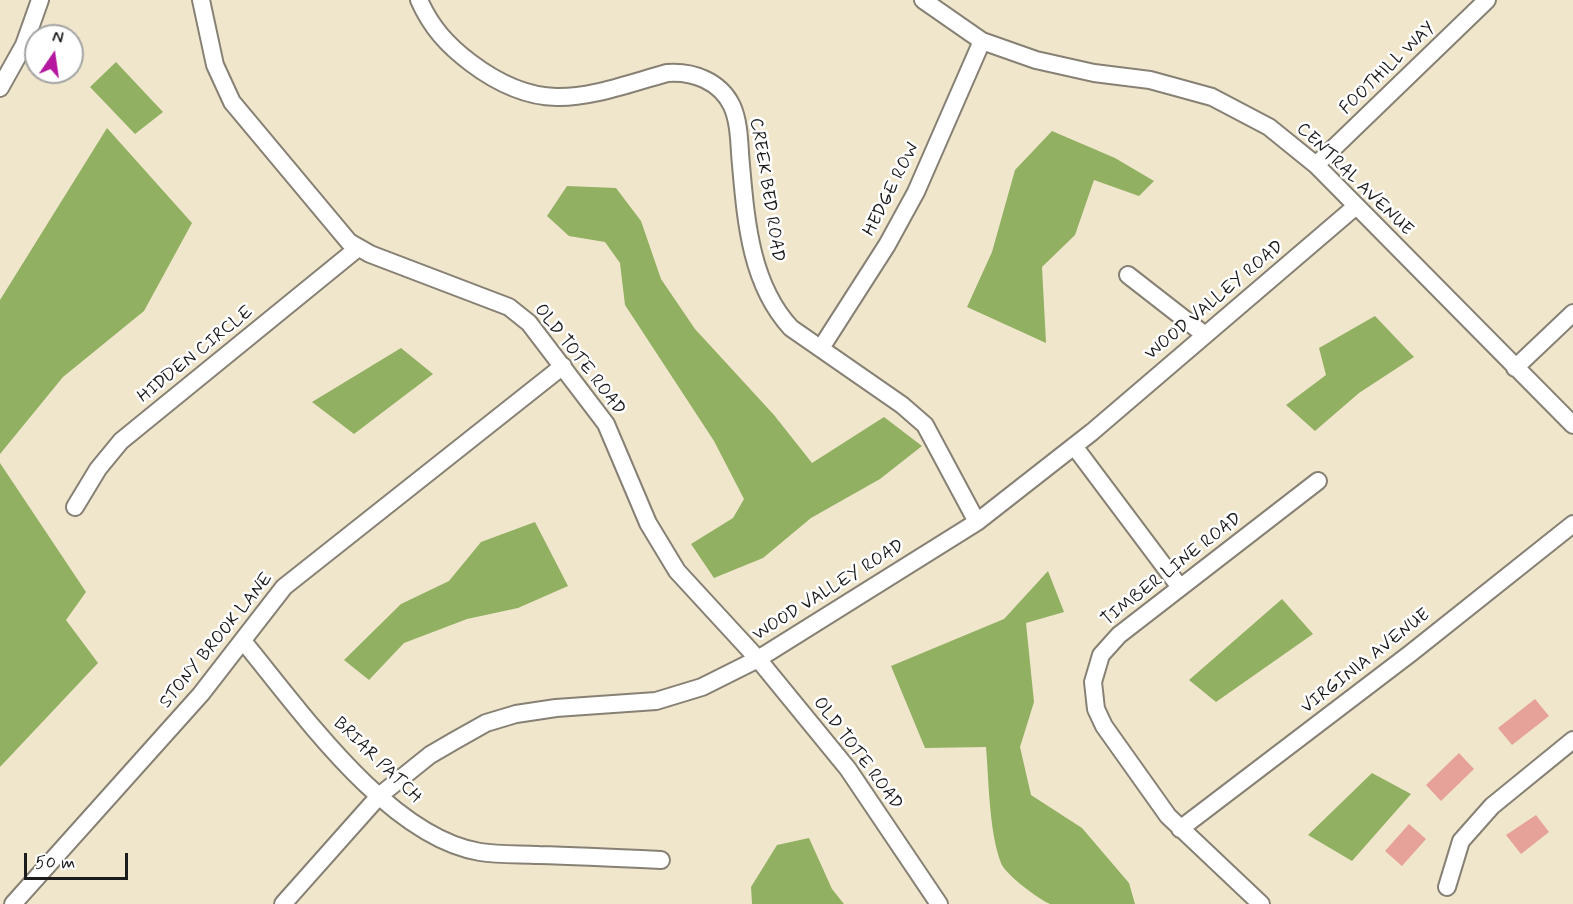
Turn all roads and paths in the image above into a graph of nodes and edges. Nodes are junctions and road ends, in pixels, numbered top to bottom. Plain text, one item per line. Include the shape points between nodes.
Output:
1 (40, 0) edge
2 (201, 0) edge
3 (419, 0) edge
4 (923, 0) edge
5 (1487, 0) edge
6 (982, 41) junction
7 (0, 88) edge
8 (1316, 165) junction
9 (1355, 207) junction
10 (358, 248) junction
11 (1128, 275) dead end
12 (1573, 313) edge
13 (1205, 335) junction
14 (821, 348) junction
15 (563, 366) junction
16 (1515, 368) junction
17 (1573, 425) edge
18 (1074, 446) junction
19 (1318, 481) dead end
20 (75, 507) dead end
21 (977, 522) junction
22 (1573, 524) edge
23 (1179, 586) junction
24 (243, 641) junction
25 (758, 659) junction
26 (1573, 740) edge
27 (379, 796) junction
28 (1180, 829) junction
29 (661, 860) dead end
30 (1447, 887) dead end
31 (13, 904) edge
32 (283, 904) edge
33 (939, 904) edge
34 (1261, 904) edge

1 - 7 street via 24,45
2 - 10 street, OLD TOTE ROAD via 215,65 232,102
3 - 14 street, CREEK BED ROAD via 431,24 449,46 491,78 530,95 581,97 680,72 715,85 736,116 744,203 757,271 776,312 791,328
4 - 6 street, CENTRAL AVENUE
5 - 8 street, FOOTHILL WAY
6 - 8 street, CENTRAL AVENUE via 1036,60 1150,80 1212,97 1269,127
6 - 14 street, HEDGE ROW via 916,192 888,245
8 - 9 street, CENTRAL AVENUE
9 - 13 street, WOOD VALLEY ROAD
9 - 16 street, CENTRAL AVENUE
10 - 15 street, OLD TOTE ROAD via 509,307 529,324
10 - 20 street, HIDDEN CIRCLE via 121,441
11 - 13 street
12 - 16 street
13 - 18 street, WOOD VALLEY ROAD
14 - 21 street, CREEK BED ROAD via 925,425
15 - 24 street, STONY BROOK LANE via 284,587
15 - 25 street, OLD TOTE ROAD via 606,423 648,523 678,571
16 - 17 street, CENTRAL AVENUE
18 - 21 street, WOOD VALLEY ROAD
18 - 23 street
19 - 23 street, TIMBER LINE ROAD
21 - 25 street, WOOD VALLEY ROAD
22 - 28 street, VIRGINIA AVENUE
23 - 28 street, TIMBER LINE ROAD via 1109,644 1098,662 1093,682 1096,709 1104,726
24 - 27 street, BRIAR PATCH via 316,729
24 - 31 street, STONY BROOK LANE via 201,694
25 - 27 street, WOOD VALLEY ROAD via 702,687 656,701 556,708 486,723 430,755
25 - 33 street, OLD TOTE ROAD via 848,769
26 - 30 street via 1492,806 1461,841
27 - 29 street, BRIAR PATCH via 418,827 479,852
27 - 32 street, WOOD VALLEY ROAD
28 - 34 street, TIMBER LINE ROAD

